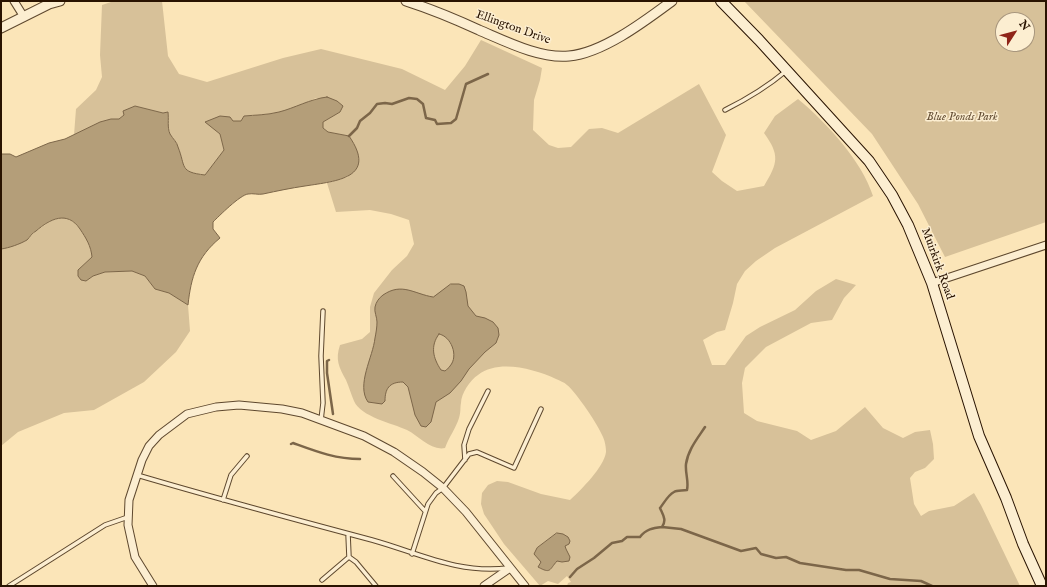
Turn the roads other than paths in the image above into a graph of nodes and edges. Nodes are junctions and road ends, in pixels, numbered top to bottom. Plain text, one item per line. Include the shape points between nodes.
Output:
1 (14, 1) edge
2 (60, 1) edge
3 (406, 1) edge
4 (672, 1) edge
5 (721, 1) edge
6 (24, 17) junction
7 (1, 28) edge
8 (787, 71) junction
9 (725, 110) dead end
10 (1046, 245) edge
11 (932, 283) junction
12 (324, 311) dead end
13 (488, 391) dead end
14 (541, 409) dead end
15 (321, 420) junction
16 (247, 456) dead end
17 (465, 460) junction
18 (136, 475) junction
19 (393, 476) dead end
20 (443, 488) junction
21 (223, 500) junction
22 (425, 511) junction
23 (128, 517) junction
24 (348, 534) junction
25 (412, 554) junction
26 (349, 557) junction
27 (510, 568) junction
28 (322, 580) dead end
29 (9, 586) edge
30 (153, 586) edge
31 (376, 586) edge
32 (484, 586) edge
33 (525, 586) edge
34 (1042, 586) edge

1 - 6 street
2 - 6 street
3 - 4 street, Ellington Drive via 514,45 556,56 583,53 602,46 631,30
5 - 8 main road, Muirkirk Road
6 - 7 street
8 - 9 lane via 744,101
8 - 11 main road, Muirkirk Road via 868,161 892,195 908,225
10 - 11 street
11 - 34 main road, Muirkirk Road via 979,436
12 - 15 lane
13 - 17 lane via 469,429 464,445
14 - 17 lane via 514,468 477,452 470,454
15 - 18 street via 282,409 238,406 187,414 153,441
15 - 20 street via 379,444
16 - 21 lane via 231,475
17 - 20 lane
18 - 21 lane
18 - 23 street via 129,500
19 - 22 lane
20 - 22 lane via 436,493
20 - 27 street via 466,512
21 - 24 lane
22 - 25 lane
23 - 29 lane via 106,525
23 - 30 street via 135,557
24 - 25 lane
24 - 26 lane
25 - 27 lane via 470,568
26 - 28 lane
26 - 31 lane
27 - 32 street
27 - 33 street

